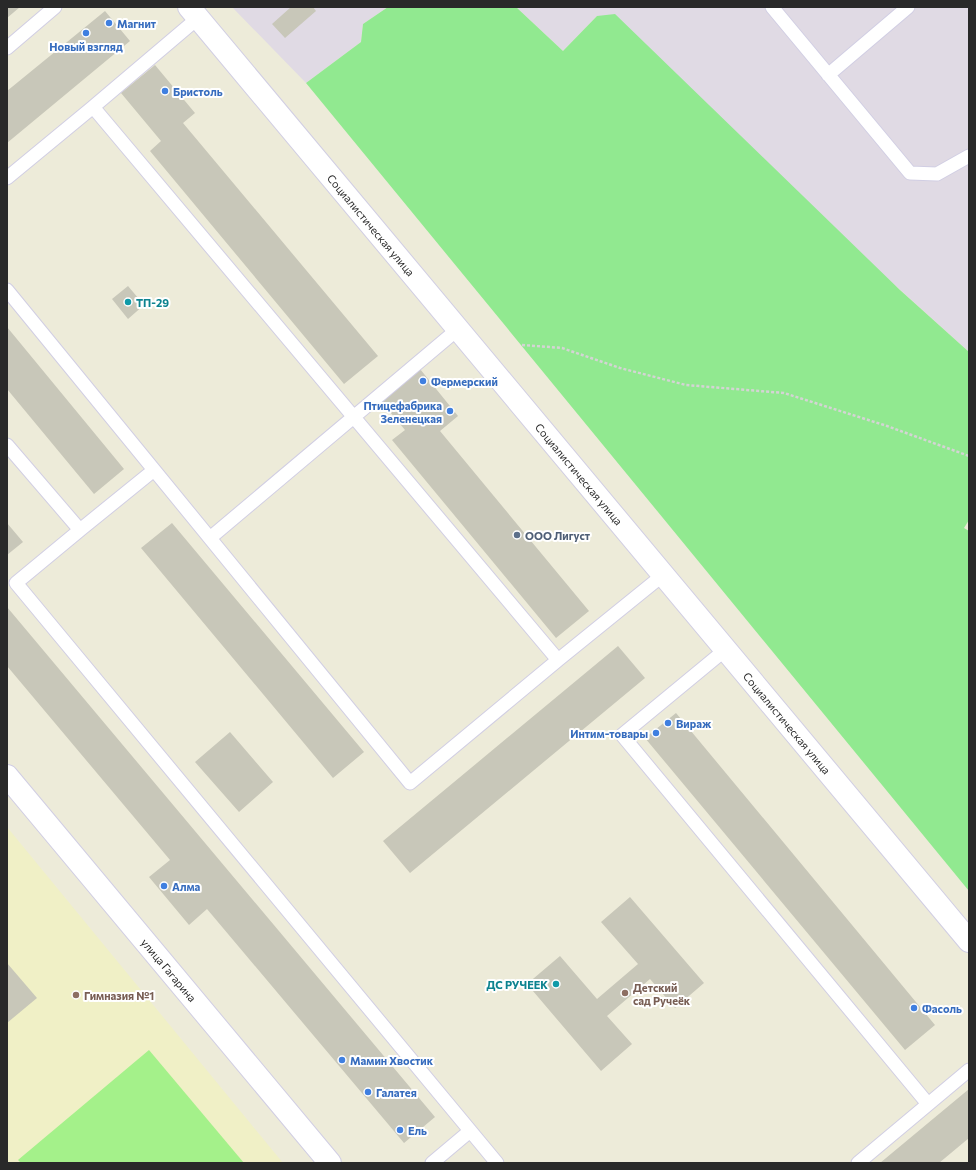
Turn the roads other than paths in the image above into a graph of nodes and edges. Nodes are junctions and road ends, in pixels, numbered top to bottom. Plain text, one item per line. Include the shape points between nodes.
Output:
1 (55, 7) edge
2 (772, 7) edge
3 (908, 7) edge
4 (193, 13) edge
5 (7, 48) edge
6 (828, 75) junction
7 (93, 107) junction
8 (969, 156) edge
9 (7, 178) edge
10 (7, 290) edge
11 (458, 329) junction
12 (353, 416) junction
13 (7, 445) edge
14 (154, 470) junction
15 (80, 530) junction
16 (210, 538) junction
17 (663, 575) junction
18 (725, 650) junction
19 (558, 660) junction
20 (7, 776) edge
21 (969, 941) edge
22 (969, 1070) edge
23 (928, 1104) junction
24 (470, 1131) junction
25 (330, 1163) edge
26 (432, 1163) edge
27 (497, 1163) edge
28 (858, 1163) edge

1 - 5 lane
2 - 6 lane
3 - 6 lane
4 - 7 lane
4 - 11 main road, Социалистическая улица
6 - 8 lane via 910,173 937,174
7 - 9 lane
7 - 12 lane
10 - 14 lane
11 - 12 lane
11 - 17 main road, Социалистическая улица
12 - 16 lane
12 - 19 lane
13 - 15 lane
14 - 15 lane
14 - 16 lane
15 - 24 lane via 16,583
16 - 19 lane via 410,783
17 - 18 main road, Социалистическая улица
17 - 19 lane
18 - 21 main road, Социалистическая улица
18 - 23 lane via 622,735
20 - 25 main road, улица Гагарина
22 - 23 lane
23 - 28 lane
24 - 26 lane
24 - 27 lane

